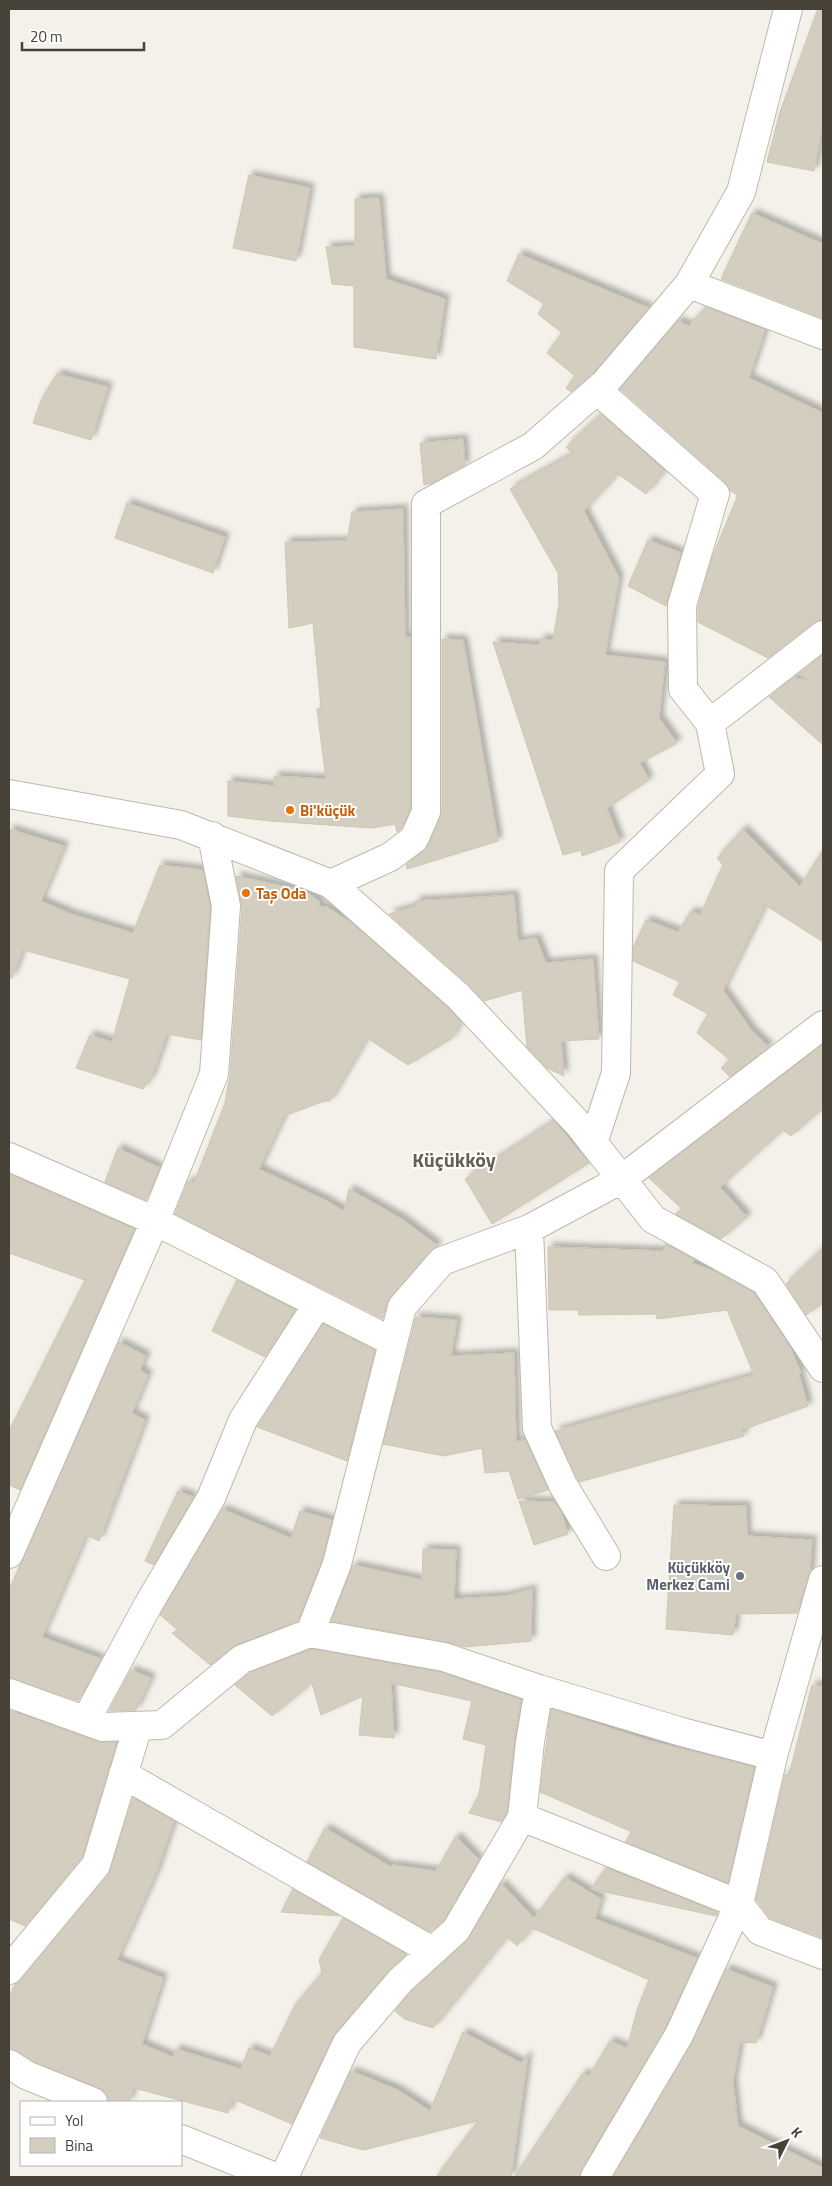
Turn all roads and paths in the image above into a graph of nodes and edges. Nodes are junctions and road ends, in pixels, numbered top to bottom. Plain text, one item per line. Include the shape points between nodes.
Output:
1 (788, 9) edge
2 (689, 284) junction
3 (823, 335) edge
4 (596, 390) junction
5 (823, 635) edge
6 (710, 723) junction
7 (9, 794) edge
8 (212, 836) junction
9 (331, 884) junction
10 (823, 1025) edge
11 (593, 1143) junction
12 (9, 1157) edge
13 (622, 1179) junction
14 (155, 1221) junction
15 (529, 1229) junction
16 (317, 1304) junction
17 (393, 1342) junction
18 (823, 1368) edge
19 (9, 1554) edge
20 (606, 1556) dead end
21 (823, 1580) edge
22 (310, 1633) junction
23 (815, 1643) edge
24 (539, 1689) junction
25 (9, 1693) edge
26 (86, 1720) junction
27 (138, 1726) junction
28 (773, 1756) junction
29 (123, 1774) junction
30 (522, 1817) junction
31 (739, 1904) junction
32 (432, 1951) junction
33 (823, 1955) edge
34 (9, 1970) edge
35 (9, 2064) edge
36 (91, 2101) edge
37 (182, 2138) edge
38 (275, 2177) edge
39 (284, 2177) edge
40 (595, 2177) edge

1 - 2 street via 741,192
2 - 3 street
2 - 4 street
4 - 6 street via 715,494 682,605 683,689
4 - 9 street via 532,446 426,504 426,812 414,839 390,856
5 - 6 street
6 - 11 street via 720,774 619,871 616,1073
7 - 8 street via 181,825
8 - 9 street
8 - 14 street via 226,906 214,1074
9 - 11 street via 458,996
10 - 13 street
11 - 13 street
12 - 14 street
13 - 15 street
13 - 18 street via 653,1219 765,1281
14 - 16 street
14 - 19 street
15 - 17 street via 442,1261 402,1307
15 - 20 street via 537,1428 563,1485
16 - 17 street
16 - 26 street via 243,1420 211,1498
17 - 22 street via 337,1564
21 - 23 street
22 - 24 street via 444,1657
22 - 27 street via 242,1659 162,1725
23 - 28 street
24 - 28 street
24 - 30 street
25 - 26 street
26 - 27 street via 102,1727
27 - 29 street
28 - 31 street
29 - 32 street
29 - 34 street via 96,1865
30 - 31 street
30 - 32 street via 456,1930
31 - 33 street via 760,1931
31 - 40 street via 679,2036
32 - 39 street via 400,1981 347,2043
35 - 36 street
37 - 38 street

